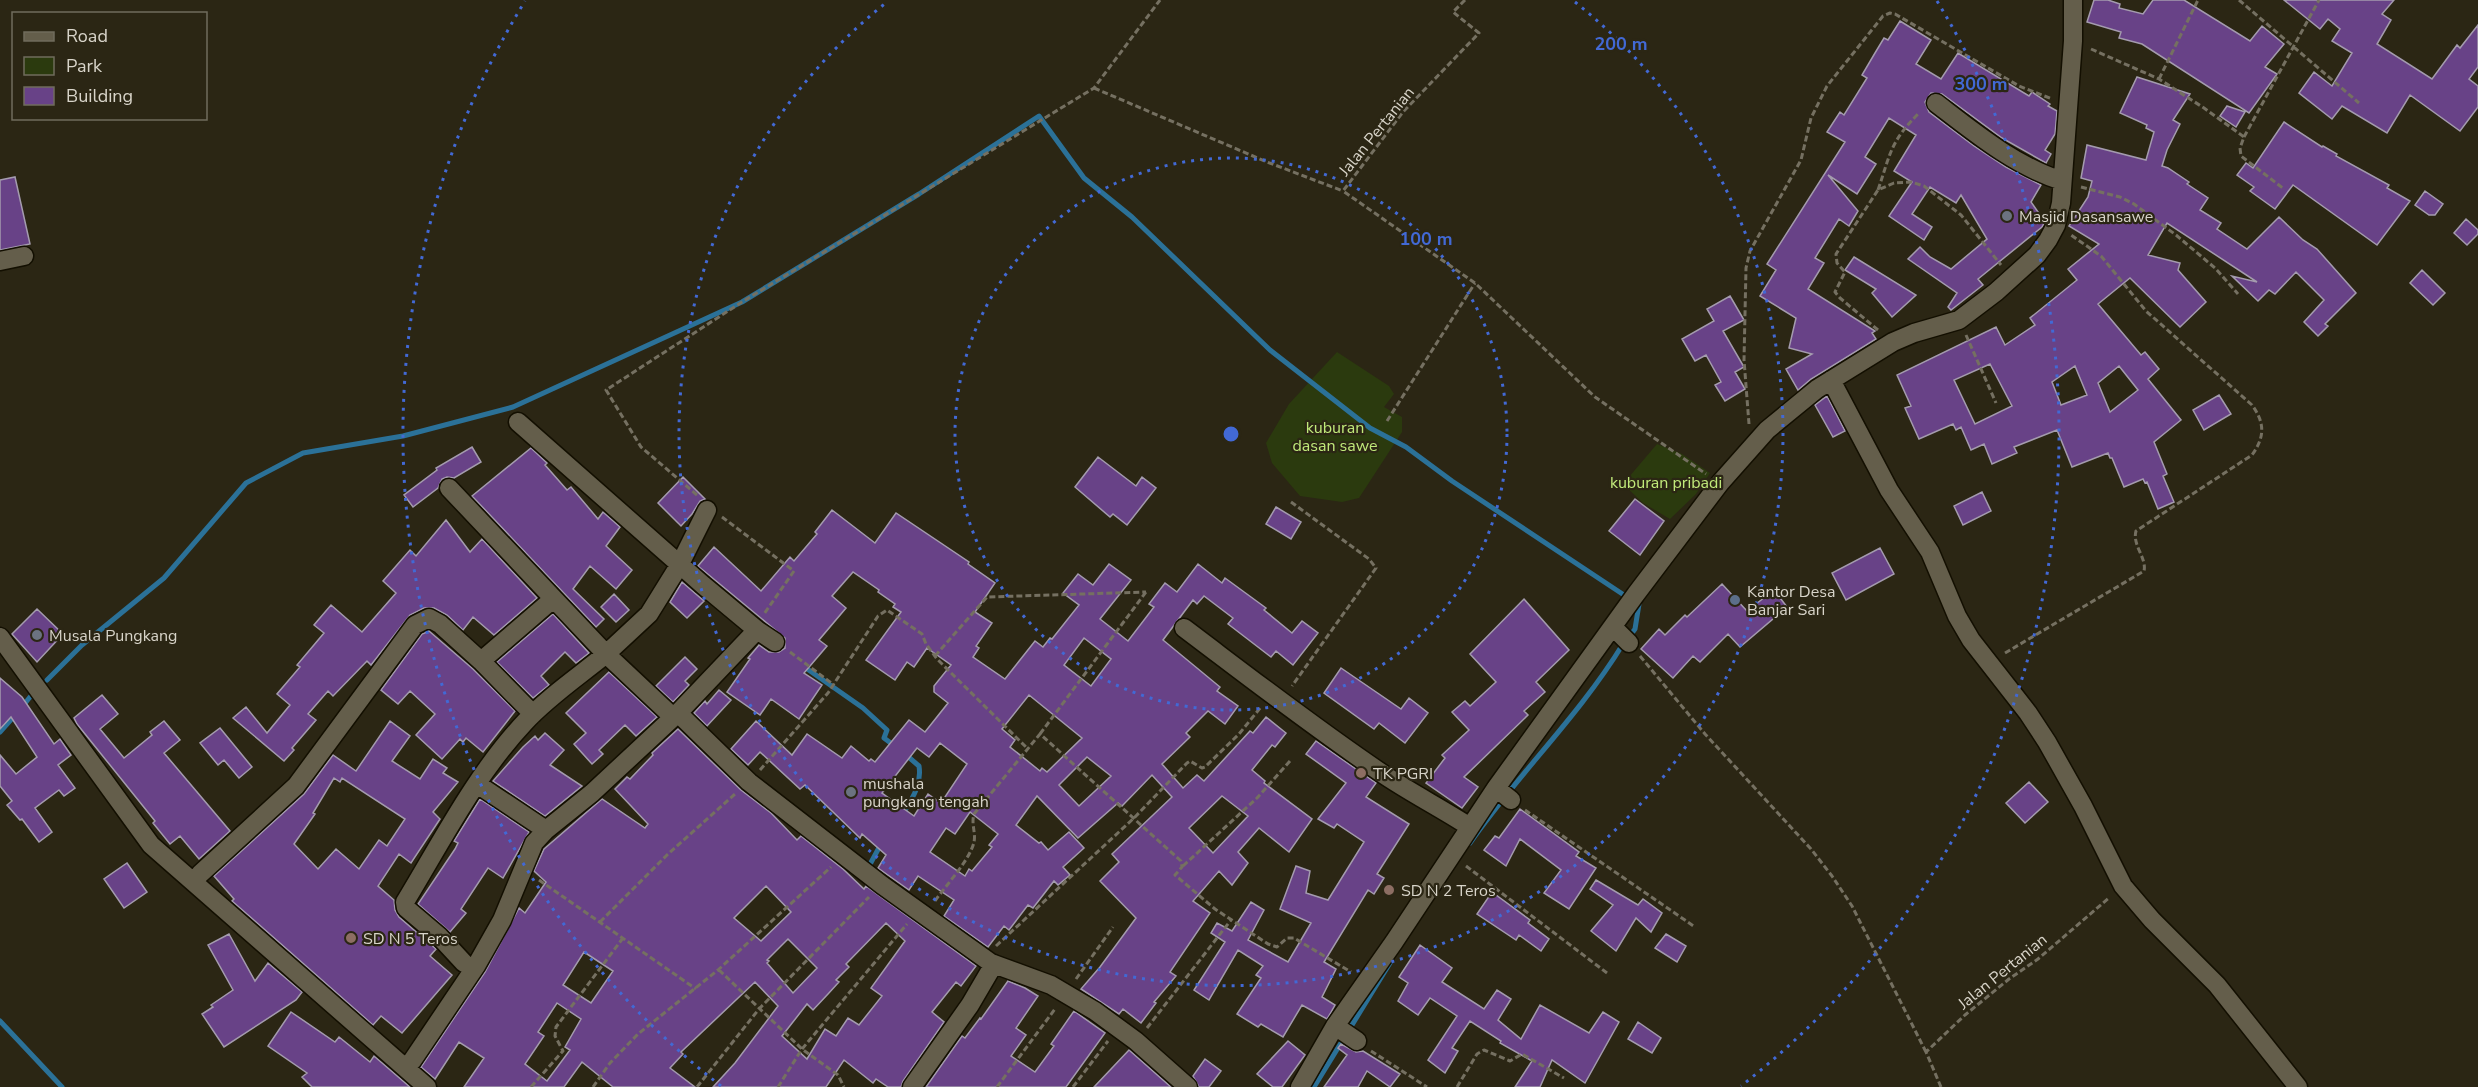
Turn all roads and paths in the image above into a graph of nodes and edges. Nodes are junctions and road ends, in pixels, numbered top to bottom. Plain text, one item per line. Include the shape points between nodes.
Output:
1 (1160, 0) edge
2 (1465, 0) edge
3 (2073, 0) edge
4 (2198, 0) edge
5 (2238, 0) edge
6 (2319, 0) edge
7 (2073, 41) junction
8 (2294, 47) junction
9 (2159, 79) junction
10 (1094, 88) junction
11 (2359, 103) dead end
12 (1936, 104) joint
13 (2068, 106) junction
14 (2244, 137) junction
15 (2062, 181) junction
16 (2284, 189) dead end
17 (1878, 190) junction
18 (1343, 191) junction
19 (2056, 225) junction
20 (24, 256) dead end
21 (0, 261) edge
22 (2011, 278) junction
23 (1475, 283) junction
24 (2238, 294) dead end
25 (1959, 320) junction
26 (1893, 342) junction
27 (1831, 380) junction
28 (1996, 403) dead end
29 (1387, 421) dead end
30 (518, 422) dead end
31 (1756, 443) junction
32 (1720, 483) junction
33 (448, 488) dead end
34 (1292, 502) dead end
35 (711, 510) junction
36 (682, 562) junction
37 (552, 600) junction
38 (1184, 628) dead end
39 (765, 631) junction
40 (1621, 635) junction
41 (0, 637) edge
42 (606, 654) junction
43 (935, 656) junction
44 (481, 661) junction
45 (1988, 663) junction
46 (834, 685) junction
47 (1272, 703) junction
48 (533, 714) junction
49 (676, 715) junction
50 (1041, 734) junction
51 (1028, 749) junction
52 (1290, 762) dead end
53 (749, 782) junction
54 (477, 784) junction
55 (1503, 794) junction
56 (1134, 818) junction
57 (1470, 827) junction
58 (546, 830) junction
59 (844, 855) junction
60 (1457, 860) junction
61 (1183, 866) junction
62 (200, 874) dead end
63 (535, 877) dead end
64 (882, 885) junction
65 (2123, 885) junction
66 (924, 913) junction
67 (1231, 920) junction
68 (600, 922) junction
69 (1695, 927) dead end
70 (623, 938) junction
71 (464, 963) dead end
72 (995, 963) junction
73 (718, 970) junction
74 (1607, 973) dead end
75 (1365, 981) junction
76 (696, 989) junction
77 (759, 1009) junction
78 (1119, 1028) junction
79 (1344, 1033) junction
80 (1136, 1041) junction
81 (802, 1049) junction
82 (1926, 1052) junction
83 (412, 1061) dead end
84 (1564, 1078) dead end
85 (427, 1087) edge
86 (531, 1087) edge
87 (592, 1087) edge
88 (697, 1087) edge
89 (778, 1087) edge
90 (844, 1087) edge
91 (912, 1087) edge
92 (1072, 1087) edge
93 (1188, 1087) edge
94 (1299, 1087) edge
95 (1426, 1087) edge
96 (1457, 1087) edge
97 (1941, 1087) edge
98 (2298, 1087) edge

1 - 10 path
2 - 18 path, Jalan Pertanian via 1453,12 1479,33 1403,112
3 - 7 street
4 - 9 path
5 - 8 path
6 - 8 path
7 - 9 path
7 - 13 street
8 - 11 path
8 - 14 path
9 - 14 path
10 - 18 path
10 - 35 path via 742,302 606,390 641,447
12 - 15 street via 2012,158
12 - 17 path via 1930,103 1898,135
13 - 15 street
13 - 31 path via 2019,86 1895,14 1883,16 1830,82 1811,118 1801,160 1750,251 1746,268 1744,360 1748,422
14 - 16 path via 2240,148 2245,160
15 - 19 street
15 - 24 path via 2134,204 2215,268
17 - 22 path via 1902,181 1924,186 1972,226
17 - 26 path via 1836,254 1845,272 1835,291
18 - 23 path, Jalan Pertanian
19 - 22 street via 2037,255
19 - 45 path via 2101,256 2146,311 2252,405 2262,426 2262,436 2252,455 2136,531 2144,572
20 - 21 street
22 - 25 street
23 - 29 path
23 - 32 path, Jalan Pertanian via 1595,397
25 - 26 street
25 - 28 path
26 - 27 street
27 - 31 street via 1794,406
27 - 45 street via 1889,490 1934,558 1957,616
30 - 36 street
31 - 32 street
32 - 40 street
33 - 37 street
34 - 47 path via 1376,568
35 - 36 street
35 - 39 path via 795,571
36 - 39 street
36 - 42 street via 645,620
37 - 42 street
37 - 44 street
38 - 47 street via 1242,670
39 - 46 path
39 - 49 street
40 - 55 street
40 - 82 path via 1832,876 1852,906
41 - 85 street via 151,845
42 - 48 street
42 - 49 street
43 - 46 path via 922,634 884,610
43 - 50 path via 987,597 1146,592
43 - 51 path
44 - 48 street
44 - 62 street via 435,621 429,618 415,625 296,786
45 - 65 street via 2047,742
46 - 53 path
47 - 56 path via 1208,765 1202,768 1192,761 1187,763
47 - 57 street
48 - 54 street
49 - 53 street
49 - 58 street
50 - 51 path
50 - 56 path
51 - 66 path via 974,814 975,839 970,852
52 - 61 path
53 - 59 street
53 - 68 path
54 - 58 street
54 - 71 street via 405,904
55 - 57 street
55 - 69 path
56 - 61 path
56 - 72 path via 1005,936
57 - 60 street
58 - 83 street via 534,843 502,920 476,966
59 - 64 street
59 - 73 path
60 - 74 path
60 - 75 street
61 - 67 path via 1175,875
63 - 68 path
64 - 66 street
64 - 77 path
65 - 82 path, Jalan Pertanian via 2038,960 1965,1015
65 - 98 street via 2217,986
66 - 72 street
66 - 81 path
67 - 75 path via 1275,947 1294,938
67 - 80 path
68 - 70 path
70 - 76 path
70 - 86 path via 556,1027 555,1036 563,1051
72 - 78 street via 1066,993
72 - 91 street
73 - 76 path
73 - 77 path
75 - 79 street
76 - 87 path via 638,1034
77 - 81 path
77 - 88 path
78 - 80 street
78 - 92 path
79 - 94 street
79 - 95 path
80 - 93 street
81 - 89 path
81 - 90 path via 838,1075
82 - 97 path
84 - 96 path via 1523,1055 1510,1061 1484,1050 1477,1054

